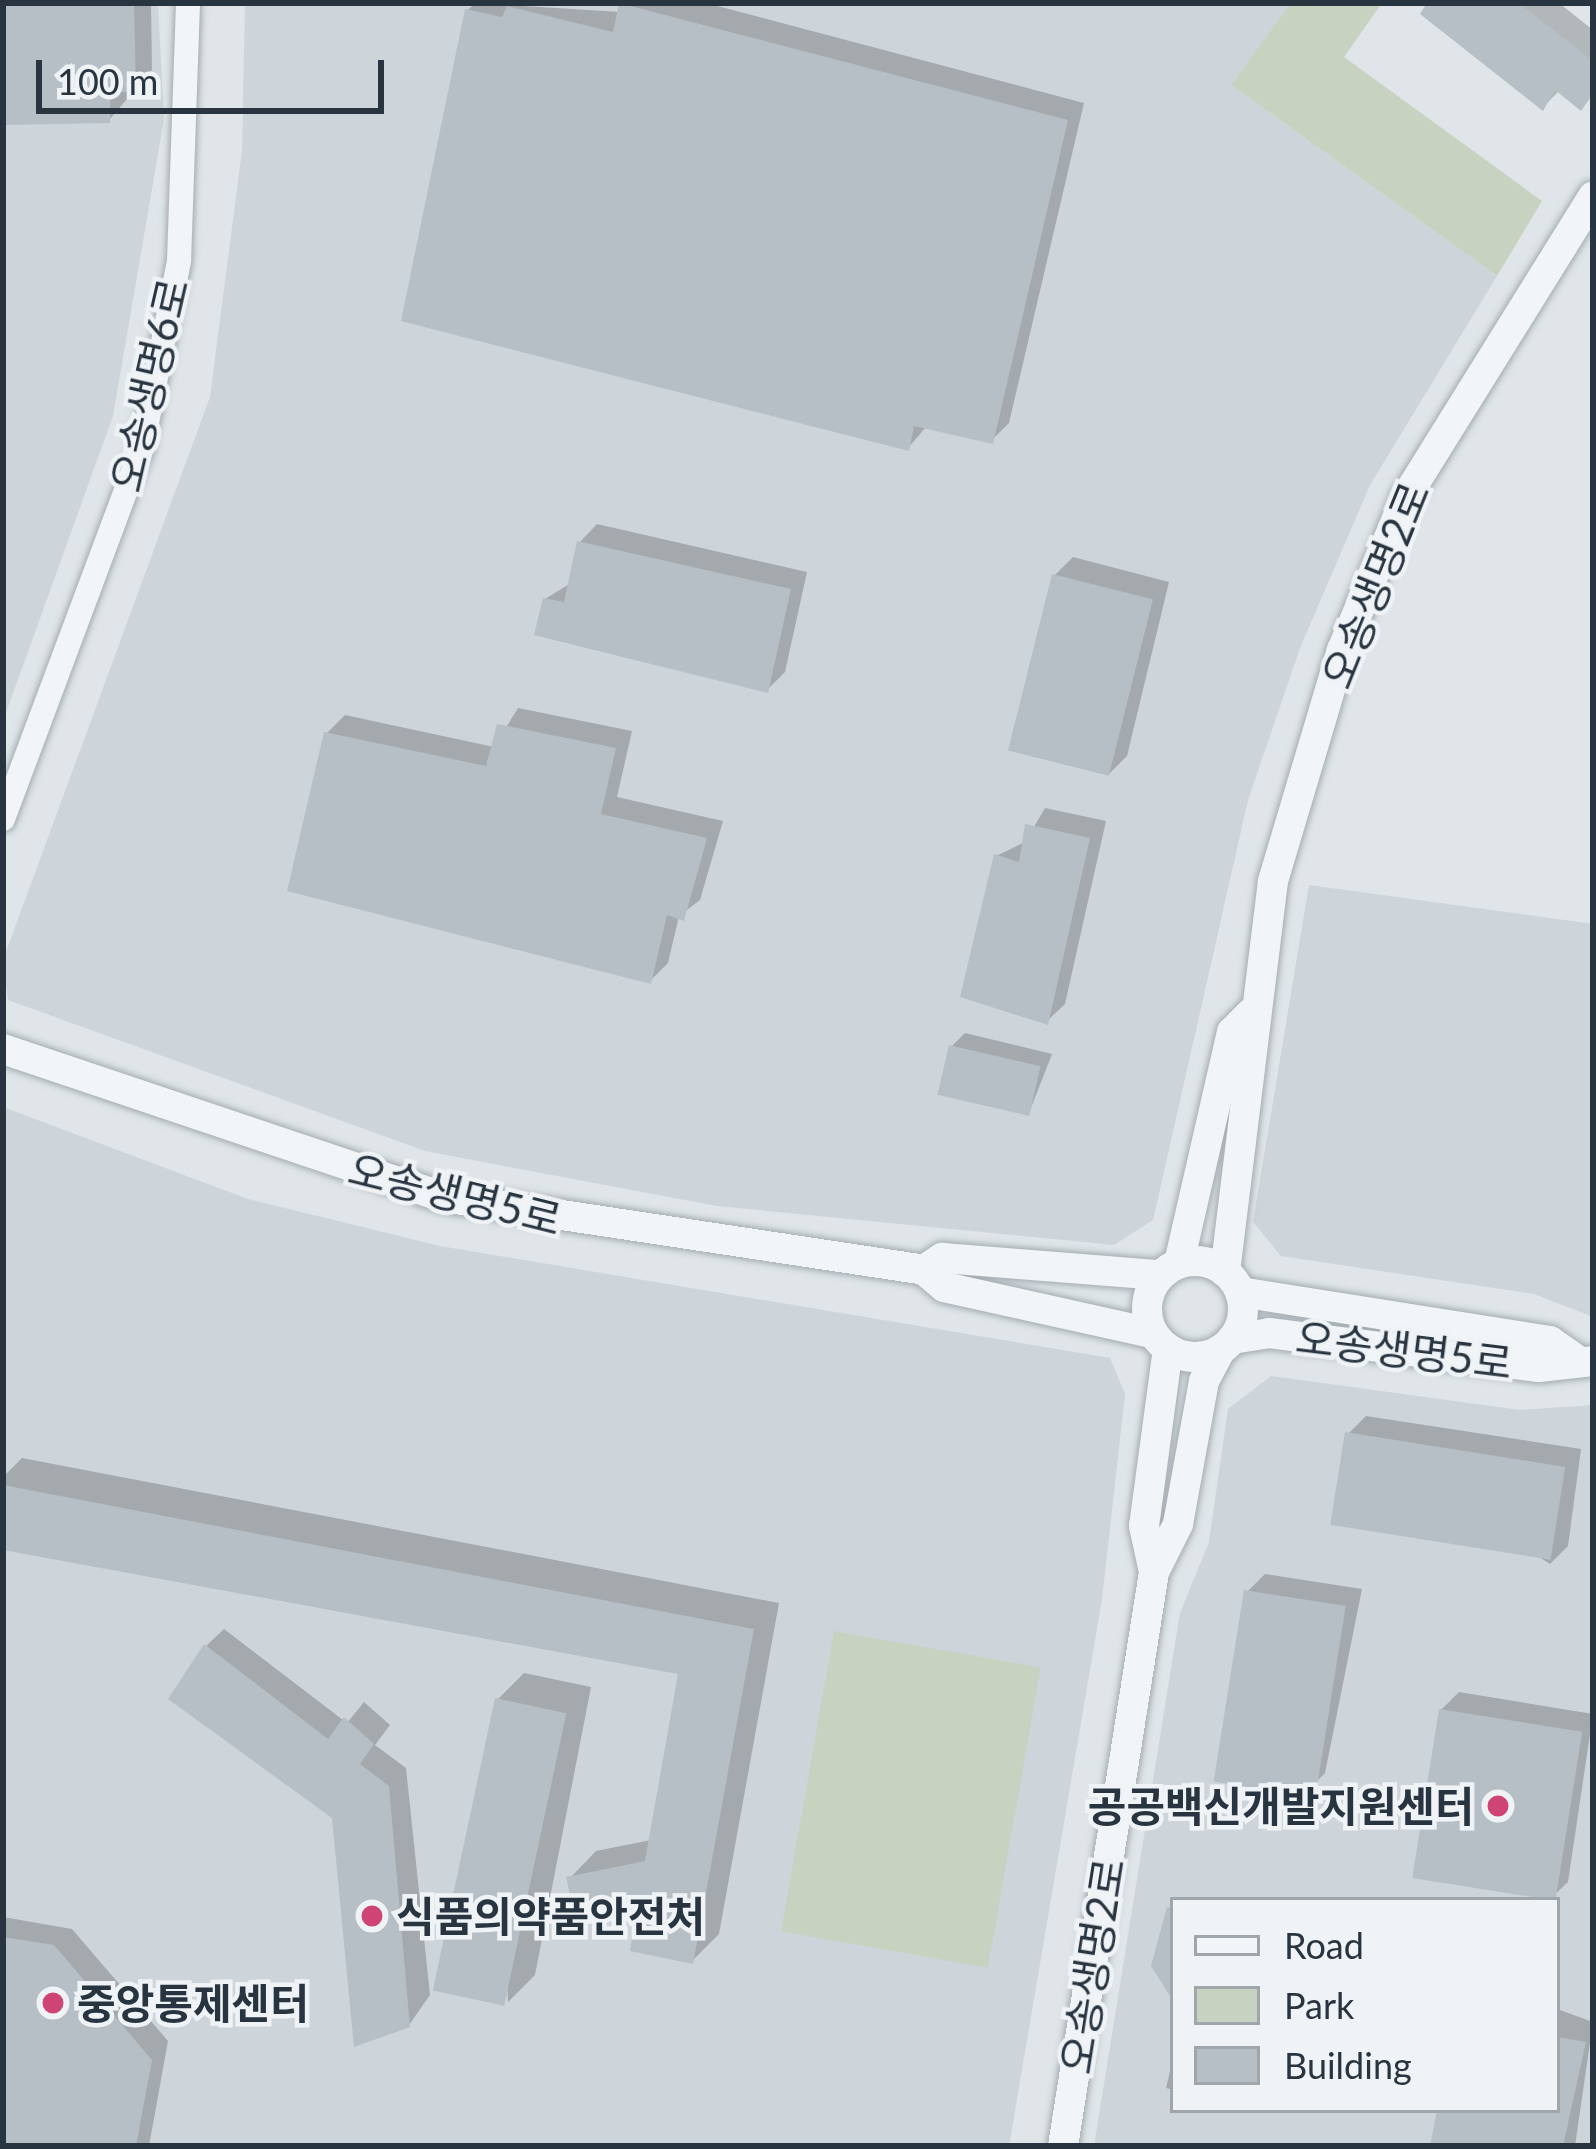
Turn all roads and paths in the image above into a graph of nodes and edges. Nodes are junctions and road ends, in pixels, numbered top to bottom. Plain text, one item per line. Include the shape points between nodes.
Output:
1 (188, 3) edge
2 (1593, 196) edge
3 (3, 819) edge
4 (1251, 1013) junction
5 (3, 1049) edge
6 (1169, 1269) junction
7 (924, 1270) junction
8 (1233, 1282) junction
9 (1160, 1341) junction
10 (1226, 1345) junction
11 (1585, 1360) edge
12 (1154, 1572) junction
13 (1063, 2146) edge

1 - 3 street, 오송생명6로 via 178,261 142,448
2 - 4 street, 오송생명2로 via 1490,348 1371,580 1273,881
4 - 6 street, 오송생명2로 via 1232,1033
4 - 8 street, 오송생명2로 via 1258,1040
5 - 7 street, 오송생명5로 via 442,1197
6 - 7 street, 오송생명5로 via 942,1258
6 - 8 street, 오송생명5로
6 - 9 street, 오송생명2로 via 1147,1303
7 - 9 street, 오송생명5로 via 944,1287
8 - 10 street, 오송생명2로
8 - 11 street, 오송생명5로 via 1550,1341
9 - 10 street, 오송생명5로
9 - 12 street, 오송생명2로 via 1144,1526
10 - 11 street, 오송생명5로 via 1269,1333 1539,1367
10 - 12 street, 오송생명2로 via 1204,1381 1178,1524
12 - 13 street, 오송생명2로

